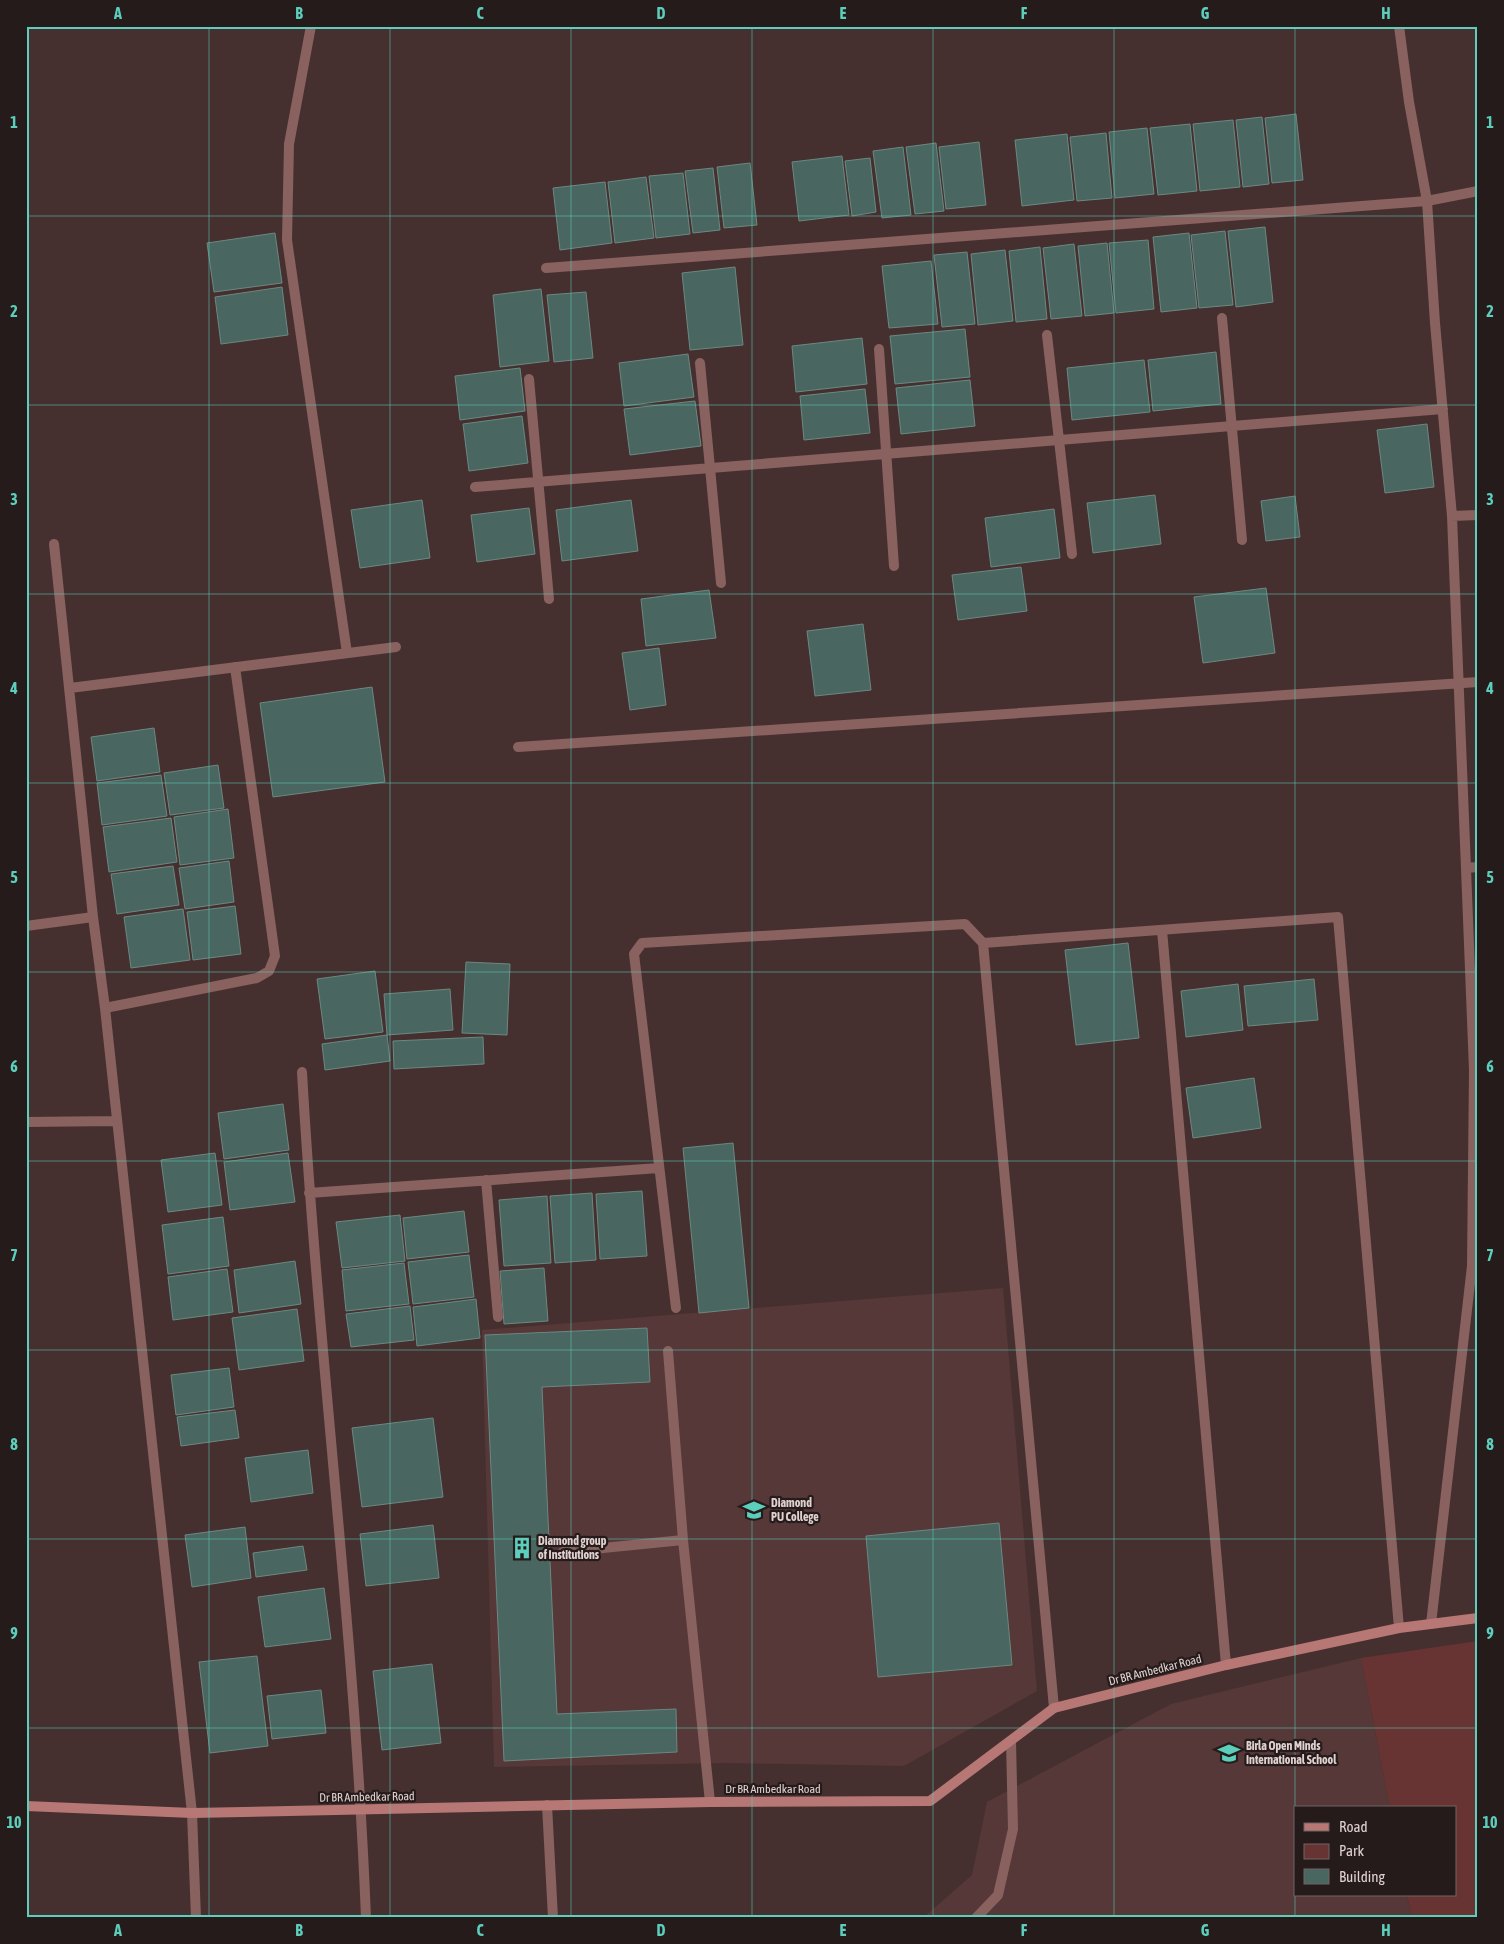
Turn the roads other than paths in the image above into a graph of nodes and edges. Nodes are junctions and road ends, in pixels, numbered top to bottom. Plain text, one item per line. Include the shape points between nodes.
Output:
1 (311, 26) edge
2 (1399, 26) edge
3 (1478, 191) edge
4 (1427, 201) junction
5 (546, 268) dead end
6 (1222, 318) dead end
7 (1047, 335) dead end
8 (880, 349) dead end
9 (700, 362) dead end
10 (529, 379) dead end
11 (1443, 409) junction
12 (1231, 426) junction
13 (1058, 440) junction
14 (886, 454) junction
15 (709, 468) junction
16 (538, 482) junction
17 (475, 487) dead end
18 (1478, 514) edge
19 (1452, 516) junction
20 (1242, 540) dead end
21 (54, 544) dead end
22 (1072, 554) dead end
23 (894, 566) dead end
24 (721, 583) dead end
25 (549, 599) dead end
26 (396, 647) dead end
27 (347, 653) junction
28 (235, 667) junction
29 (1458, 682) junction
30 (1478, 682) edge
31 (70, 688) junction
32 (518, 747) dead end
33 (1466, 868) junction
34 (1478, 868) edge
35 (93, 917) junction
36 (26, 926) edge
37 (1162, 930) junction
38 (983, 943) junction
39 (105, 1008) junction
40 (1476, 1070) edge
41 (302, 1072) dead end
42 (117, 1121) junction
43 (26, 1122) edge
44 (659, 1168) junction
45 (486, 1180) junction
46 (309, 1193) junction
47 (1475, 1266) edge
48 (676, 1308) dead end
49 (498, 1317) dead end
50 (668, 1351) dead end
51 (683, 1540) junction
52 (563, 1552) dead end
53 (1478, 1618) edge
54 (1431, 1624) junction
55 (1399, 1628) junction
56 (1226, 1665) junction
57 (1054, 1708) junction
58 (1011, 1741) junction
59 (710, 1802) junction
60 (548, 1805) junction
61 (26, 1806) edge
62 (362, 1809) junction
63 (192, 1813) junction
64 (196, 1918) edge
65 (366, 1918) edge
66 (553, 1918) edge
67 (976, 1918) edge

1 - 27 street via 289,144 287,240
2 - 4 street
3 - 4 street
4 - 5 street
4 - 11 street
6 - 12 street
7 - 13 street
8 - 14 street
9 - 15 street
10 - 16 street
11 - 12 street
11 - 19 street
12 - 13 street
12 - 20 street
13 - 14 street
13 - 22 street
14 - 15 street
14 - 23 street
15 - 16 street
15 - 24 street
16 - 17 street
16 - 25 street
18 - 19 street
19 - 29 street
21 - 31 street
26 - 27 street
27 - 28 street
28 - 31 street
28 - 39 street via 275,956 269,971 257,978
29 - 30 street
29 - 32 street
29 - 33 street
31 - 35 street
33 - 34 street
33 - 40 street
35 - 36 street
35 - 39 street
37 - 38 street
37 - 55 street via 1338,917
37 - 56 street
38 - 44 street via 965,924 642,943 634,954
38 - 57 street
39 - 42 street
40 - 47 street
41 - 46 street
42 - 43 street
42 - 63 street
44 - 45 street
44 - 48 street
45 - 46 street
45 - 49 street
46 - 62 street
47 - 54 street
50 - 51 street
51 - 52 street
51 - 59 street
53 - 54 main road, Dr BR Ambedkar Road
54 - 55 main road, Dr BR Ambedkar Road
55 - 56 main road, Dr BR Ambedkar Road
56 - 57 main road, Dr BR Ambedkar Road
57 - 58 main road, Dr BR Ambedkar Road
58 - 59 main road, Dr BR Ambedkar Road via 930,1802
58 - 67 street via 1013,1829 998,1895
59 - 60 main road, Dr BR Ambedkar Road
60 - 62 main road, Dr BR Ambedkar Road
60 - 66 street
61 - 63 main road, Dr BR Ambedkar Road
62 - 63 main road, Dr BR Ambedkar Road
62 - 65 street
63 - 64 street

